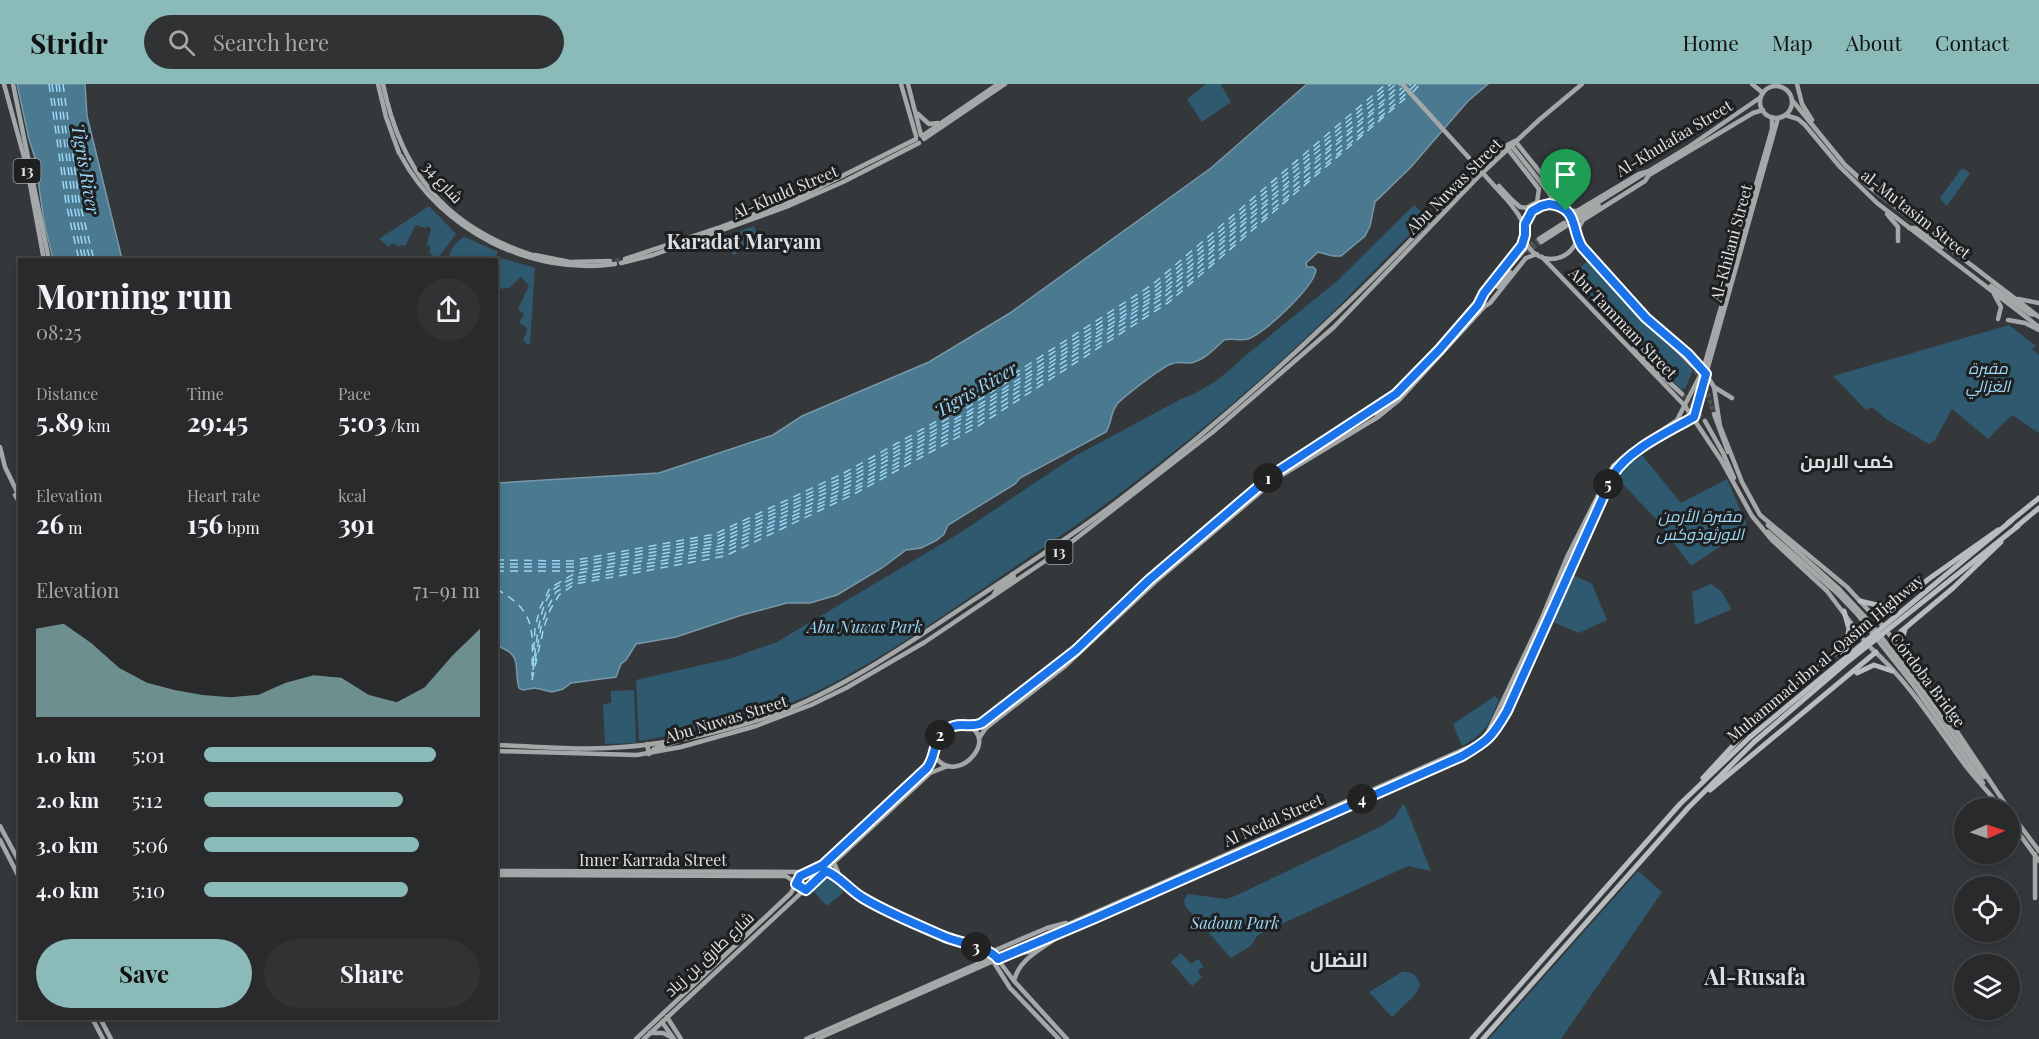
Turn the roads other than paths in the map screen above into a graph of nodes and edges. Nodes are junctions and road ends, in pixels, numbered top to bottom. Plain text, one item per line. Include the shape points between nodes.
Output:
1 (4, 84) edge
2 (13, 84) edge
3 (380, 84) edge
4 (902, 84) edge
5 (908, 84) edge
6 (998, 84) edge
7 (1005, 84) edge
8 (1404, 84) edge
9 (1582, 84) edge
10 (1752, 84) edge
11 (1762, 84) edge
12 (1796, 84) edge
13 (1783, 85) edge
14 (1768, 89) junction
15 (1762, 95) junction
16 (1791, 97) junction
17 (1763, 110) junction
18 (916, 111) junction
19 (1785, 116) junction
20 (1772, 117) junction
21 (1778, 118) junction
22 (941, 123) junction
23 (920, 138) junction
24 (1829, 144) junction
25 (1510, 145) junction
26 (1648, 174) junction
27 (1510, 201) junction
28 (1878, 203) junction
29 (1549, 204) junction
30 (1537, 207) junction
31 (1526, 208) junction
32 (1564, 209) junction
33 (1904, 214) junction
34 (1921, 214) dead end
35 (1577, 217) tunnel mouth
36 (1565, 225) tunnel mouth
37 (1525, 228) junction
38 (1909, 228) junction
39 (1577, 231) junction
40 (1525, 235) junction
41 (1577, 238) junction
42 (1540, 240) tunnel mouth
43 (1898, 241) dead end
44 (1526, 250) tunnel mouth
45 (1540, 255) junction
46 (44, 258) edge
47 (50, 258) edge
48 (1967, 263) junction
49 (576, 264) junction
50 (1971, 273) junction
51 (1991, 290) junction
52 (2012, 296) junction
53 (2039, 304) edge
54 (1482, 305) junction
55 (2029, 315) junction
56 (2038, 316) edge
57 (1646, 318) junction
58 (1998, 319) dead end
59 (2008, 320) dead end
60 (2039, 322) edge
61 (2039, 329) edge
62 (1621, 338) junction
63 (1692, 365) tunnel mouth
64 (1705, 372) junction
65 (1714, 387) junction
66 (1396, 394) junction
67 (1682, 394) tunnel mouth
68 (1732, 398) dead end
69 (1685, 406) junction
70 (1714, 414) tunnel mouth
71 (1377, 417) junction
72 (1694, 417) junction
73 (1705, 421) tunnel mouth
74 (1352, 423) junction
75 (1356, 429) junction
76 (0, 447) edge
77 (0, 463) edge
78 (1742, 482) junction
79 (18, 494) edge
80 (1742, 497) junction
81 (2039, 498) edge
82 (18, 500) edge
83 (2039, 508) edge
84 (1760, 515) junction
85 (2011, 521) junction
86 (1759, 524) junction
87 (2018, 526) junction
88 (1070, 534) junction
89 (1075, 540) junction
90 (1570, 551) junction
91 (1569, 570) junction
92 (1012, 574) junction
93 (1838, 590) junction
94 (1852, 592) junction
95 (992, 598) junction
96 (1860, 601) junction
97 (1898, 601) junction
98 (1853, 602) dead end
99 (1844, 608) junction
100 (1876, 622) joint
101 (1906, 626) junction
102 (1862, 633) joint
103 (920, 636) junction
104 (1891, 636) junction
105 (925, 642) junction
106 (1887, 644) dead end
107 (1846, 645) junction
108 (1876, 650) joint
109 (1908, 658) junction
110 (1524, 664) junction
111 (1906, 667) dead end
112 (1914, 668) junction
113 (1892, 671) junction
114 (1900, 674) dead end
115 (1849, 675) junction
116 (1901, 681) junction
117 (1512, 682) junction
118 (1502, 703) junction
119 (1507, 711) junction
120 (970, 727) junction
121 (1494, 733) junction
122 (696, 735) junction
123 (682, 738) junction
124 (979, 738) junction
125 (698, 742) junction
126 (647, 744) junction
127 (498, 745) edge
128 (498, 751) edge
129 (649, 754) junction
130 (935, 754) junction
131 (948, 766) junction
132 (1991, 789) junction
133 (1996, 798) edge
134 (1999, 798) edge
135 (1680, 804) junction
136 (1688, 808) junction
137 (0, 826) edge
138 (2020, 827) edge
139 (2020, 833) edge
140 (0, 840) edge
141 (2037, 853) edge
142 (18, 859) edge
143 (2039, 861) edge
144 (834, 863) junction
145 (826, 871) junction
146 (809, 872) junction
147 (498, 873) edge
148 (498, 873) edge
149 (18, 875) edge
150 (841, 879) junction
151 (796, 884) junction
152 (806, 890) junction
153 (2035, 898) dead end
154 (1064, 932) junction
155 (1048, 944) junction
156 (1014, 952) junction
157 (994, 957) junction
158 (1014, 981) junction
159 (666, 1015) junction
160 (661, 1019) junction
161 (93, 1020) edge
162 (101, 1020) edge
163 (650, 1033) junction
164 (103, 1039) edge
165 (111, 1039) edge
166 (636, 1039) edge
167 (644, 1039) edge
168 (674, 1039) edge
169 (681, 1039) edge
170 (806, 1039) edge
171 (817, 1039) edge
172 (1059, 1039) edge
173 (1067, 1039) edge
174 (1472, 1039) edge
175 (1484, 1039) edge

1 - 46 main road, 13 via 24,158
2 - 47 main road, 13
3 - 49 main road, شارع 34 via 392,124 416,171 455,214 504,244
3 - 49 main road, شارع 34 via 386,117 400,154 436,202 502,248 551,263
4 - 23 main road
5 - 18 main road
6 - 22 main road, Al-Khuld Street
7 - 23 main road, Al-Khuld Street
8 - 27 main road, bridge
9 - 25 main road
10 - 15 main road
11 - 14 main road
12 - 16 main road
12 - 24 main road via 1802,104
13 - 14 main road
13 - 16 main road
14 - 15 main road
15 - 17 main road
15 - 26 main road, Al-Khulafaa Street
16 - 19 main road via 1792,106
16 - 24 main road, al-Mu'tasim Street
17 - 20 main road
17 - 26 main road, Al-Khulafaa Street
18 - 22 main road via 926,123
18 - 23 main road
19 - 21 main road
19 - 28 main road, al-Mu'tasim Street via 1797,119 1812,131 1840,167
20 - 21 main road
20 - 64 main road, Al-Khilani Street via 1772,129
21 - 64 main road, Al-Khilani Street
22 - 23 main road, Al-Khuld Street
23 - 49 main road, Al-Khuld Street via 798,198 718,228 618,262
24 - 33 main road, al-Mu'tasim Street via 1867,186
25 - 29 main road via 1550,194
25 - 31 main road via 1539,189 1537,202
25 - 32 main road via 1556,192
25 - 88 main road, Abu Nuwas Street / 13 via 1477,172 1382,271 1279,369 1164,465
25 - 89 main road, Abu Nuwas Street / 13 via 1320,339 1214,431
26 - 32 main road, Al-Khulafaa Street via 1637,174 1577,211
26 - 35 main road
26 - 39 main road, Al-Khulafaa Street via 1643,182 1583,220
27 - 31 main road
27 - 37 main road
28 - 38 main road, al-Mu'tasim Street
28 - 43 main road via 1898,227
29 - 30 main road
29 - 32 main road
30 - 31 main road
30 - 37 main road
32 - 39 main road
33 - 34 main road
33 - 48 main road, al-Mu'tasim Street
36 - 42 main road
37 - 40 main road
38 - 48 main road via 1916,228
38 - 50 main road, al-Mu'tasim Street
39 - 41 main road
40 - 45 main road
40 - 54 main road via 1516,254 1484,293
41 - 45 main road via 1565,256 1552,259
41 - 57 main road
44 - 54 main road
45 - 54 main road via 1526,258 1490,303
45 - 62 main road, Abu Tammam Street
48 - 52 main road, al-Mu'tasim Street
50 - 51 main road, al-Mu'tasim Street
50 - 55 main road
51 - 55 main road, al-Mu'tasim Street
51 - 58 main road via 2001,307
52 - 53 main road
52 - 55 main road, al-Mu'tasim Street
53 - 55 main road
54 - 66 main road
54 - 71 main road via 1406,394
55 - 56 main road
55 - 60 main road
55 - 61 main road, al-Mu'tasim Street
57 - 63 main road
57 - 64 main road
59 - 61 main road
62 - 67 main road
62 - 69 main road, Abu Tammam Street
64 - 65 main road
64 - 69 main road, Al Nedal Street
64 - 72 main road
65 - 68 main road
65 - 78 main road via 1720,426
66 - 71 main road via 1378,411
66 - 74 main road
69 - 72 main road, Abu Tammam Street
69 - 90 main road, Al Nedal Street via 1677,420 1615,463
70 - 78 main road
71 - 75 main road
72 - 80 main road, Abu Tammam Street
72 - 91 main road, Al Nedal Street via 1617,468
73 - 80 main road
74 - 75 main road
74 - 120 main road via 1272,475 1149,580 1068,656 982,723
75 - 124 main road via 1264,488
76 - 79 main road via 7,474
77 - 82 main road
78 - 84 main road
80 - 86 main road, Abu Tammam Street
81 - 85 highway, Muhammad ibn al-Qasim Highway
83 - 87 highway, Muhammad ibn al-Qasim Highway
84 - 93 main road, Córdoba Bridge
84 - 94 main road
85 - 97 highway, bridge
85 - 135 highway, Muhammad ibn al-Qasim Highway, bridge via 1750,737
86 - 93 main road, Córdoba Bridge
86 - 99 main road, Abu Tammam Street
87 - 101 highway, bridge
87 - 136 highway, Muhammad ibn al-Qasim Highway, bridge via 1838,670 1754,742
88 - 89 main road
88 - 92 main road, Abu Nuwas Street / 13
89 - 95 main road, Abu Nuwas Street / 13
90 - 91 main road
90 - 110 main road, Al Nedal Street
91 - 110 main road, Al Nedal Street
92 - 95 main road via 1014,577 997,589
92 - 103 main road, Abu Nuwas Street / 13
93 - 132 main road, Córdoba Bridge, bridge via 1867,620
94 - 96 main road
94 - 98 main road
95 - 105 main road, Abu Nuwas Street / 13
96 - 97 highway via 1876,605
96 - 100 main road
97 - 100 highway
99 - 102 main road, Abu Tammam Street
99 - 107 highway via 1849,629
101 - 104 highway
101 - 109 highway via 1902,638
102 - 107 highway
103 - 105 main road
103 - 122 main road, Abu Nuwas Street / 13 via 839,684 785,710
104 - 106 main road
104 - 109 main road
105 - 125 main road, Abu Nuwas Street / 13 via 823,700 765,723
107 - 135 highway via 1766,710
108 - 113 main road
108 - 115 highway
109 - 112 main road
110 - 117 main road, Al Nedal Street
110 - 119 main road, Al Nedal Street
111 - 112 main road
112 - 132 main road via 1982,767
113 - 115 highway via 1874,665
113 - 116 main road
114 - 116 main road
115 - 136 highway
116 - 132 main road via 1971,773
117 - 118 main road, Al Nedal Street
117 - 119 main road
118 - 121 main road
118 - 157 main road, Al Nedal Street via 1480,742 1072,923 1024,940
119 - 121 main road, Al Nedal Street
120 - 124 main road
120 - 130 main road via 957,725 944,731 935,742
121 - 154 main road, Al Nedal Street via 1462,756
122 - 123 main road, Abu Nuwas Street / 13
122 - 125 main road
123 - 126 main road, Abu Nuwas Street / 13
123 - 129 main road
124 - 131 main road via 972,758
125 - 129 main road, Abu Nuwas Street / 13
126 - 127 main road, Abu Nuwas Street / 13 via 605,748
126 - 129 main road
128 - 129 main road, Abu Nuwas Street / 13
130 - 131 main road
130 - 146 main road, شارع طارق بن زياد via 927,768 872,820 823,865
131 - 144 main road, شارع طارق بن زياد via 930,772
132 - 133 main road
132 - 134 main road
135 - 174 highway, Muhammad ibn al-Qasim Highway
136 - 175 highway, Muhammad ibn al-Qasim Highway
137 - 142 main road
138 - 141 main road
139 - 141 main road
140 - 149 main road
141 - 143 main road
141 - 153 main road
144 - 145 main road, شارع طارق بن زياد
144 - 150 main road
145 - 146 main road, Inner Karrada Street
145 - 150 main road
145 - 152 main road, شارع طارق بن زياد
146 - 147 main road, Inner Karrada Street
146 - 151 main road, شارع طارق بن زياد via 800,876
148 - 151 main road, Inner Karrada Street via 786,876
150 - 157 main road via 865,899
151 - 152 main road, Inner Karrada Street
151 - 159 main road, شارع طارق بن زياد
152 - 159 main road, شارع طارق بن زياد
154 - 155 main road
154 - 156 main road
155 - 156 main road via 1028,952
155 - 158 main road via 1023,963
156 - 157 main road
157 - 158 main road
157 - 170 main road
157 - 171 main road
157 - 172 main road via 1010,988
158 - 173 main road
159 - 160 main road, شارع طارق بن زياد
159 - 169 main road
160 - 163 main road, شارع طارق بن زياد
160 - 166 main road, شارع طارق بن زياد
160 - 168 main road
161 - 164 main road
162 - 165 main road
163 - 167 main road, شارع طارق بن زياد
163 - 168 main road

